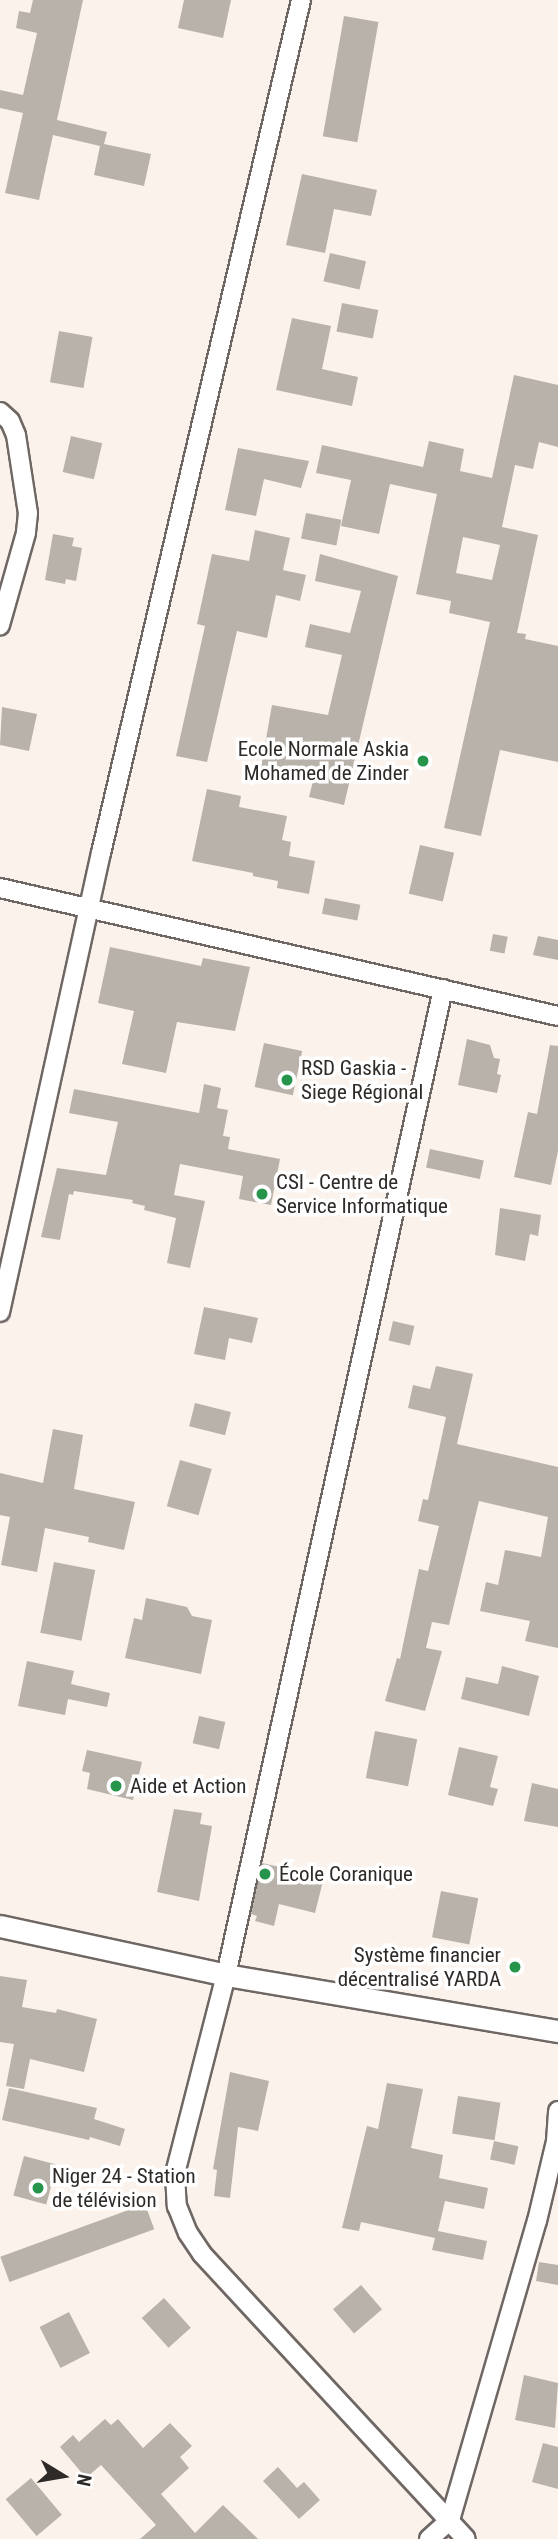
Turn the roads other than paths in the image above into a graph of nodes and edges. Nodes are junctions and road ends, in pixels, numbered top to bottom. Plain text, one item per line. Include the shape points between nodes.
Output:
1 (301, 0) edge
2 (0, 412) edge
3 (0, 625) edge
4 (0, 888) edge
5 (90, 908) junction
6 (443, 989) junction
7 (558, 1016) edge
8 (0, 1312) edge
9 (0, 1926) edge
10 (226, 1975) junction
11 (558, 2031) edge
12 (558, 2112) edge
13 (450, 2520) junction
14 (429, 2539) edge
15 (466, 2539) edge

1 - 5 street
2 - 3 street via 16,435 28,513
4 - 5 street
5 - 6 street
5 - 8 street
6 - 7 street
6 - 10 street
9 - 10 street
10 - 11 street
10 - 13 street via 175,2173 177,2206 188,2234
12 - 13 street via 556,2141 537,2221
13 - 14 street
13 - 15 street

